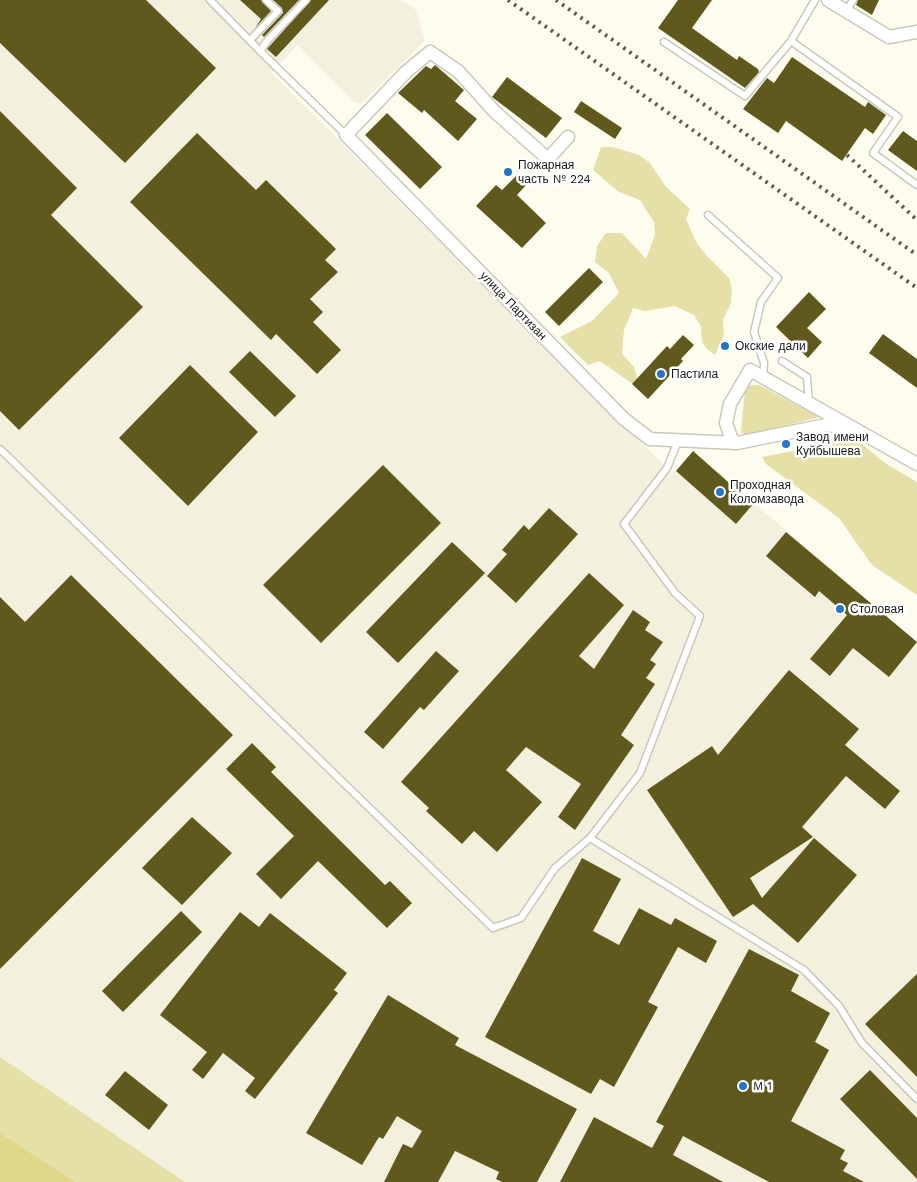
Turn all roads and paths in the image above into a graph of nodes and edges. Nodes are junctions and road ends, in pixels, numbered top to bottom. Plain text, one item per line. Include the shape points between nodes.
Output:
1 (210, 0) edge
2 (266, 0) edge
3 (306, 0) edge
4 (815, 0) edge
5 (828, 0) edge
6 (850, 5) edge
7 (917, 32) edge
8 (250, 40) junction
9 (791, 41) junction
10 (664, 42) dead end
11 (260, 51) junction
12 (346, 135) junction
13 (568, 137) dead end
14 (917, 184) edge
15 (708, 215) dead end
16 (782, 361) dead end
17 (763, 378) junction
18 (809, 404) junction
19 (852, 428) junction
20 (678, 441) junction
21 (733, 443) junction
22 (0, 449) edge
23 (917, 464) edge
24 (590, 838) junction
25 (917, 1099) edge

1 - 8 lane
2 - 8 lane via 278,11
3 - 11 lane
4 - 9 lane
5 - 6 street
6 - 7 street via 890,37
8 - 11 lane
9 - 10 lane via 745,96
9 - 14 lane via 898,117 873,153
11 - 12 lane
12 - 13 street via 406,72 430,52 458,71 495,112 548,159
12 - 20 street, улица Партизан via 624,419 650,440
15 - 17 lane via 778,278 761,302 754,332 764,362
16 - 18 lane via 807,378
17 - 18 street
17 - 21 street via 750,370 730,404 726,422
18 - 19 street
19 - 21 street, улица Партизан via 826,425 752,442
19 - 23 street
20 - 21 street, улица Партизан via 717,446
20 - 24 lane via 667,468 624,524 676,593 700,616 640,772
22 - 24 lane via 493,928 521,918 555,868
24 - 25 lane via 804,970 839,1006 862,1043

